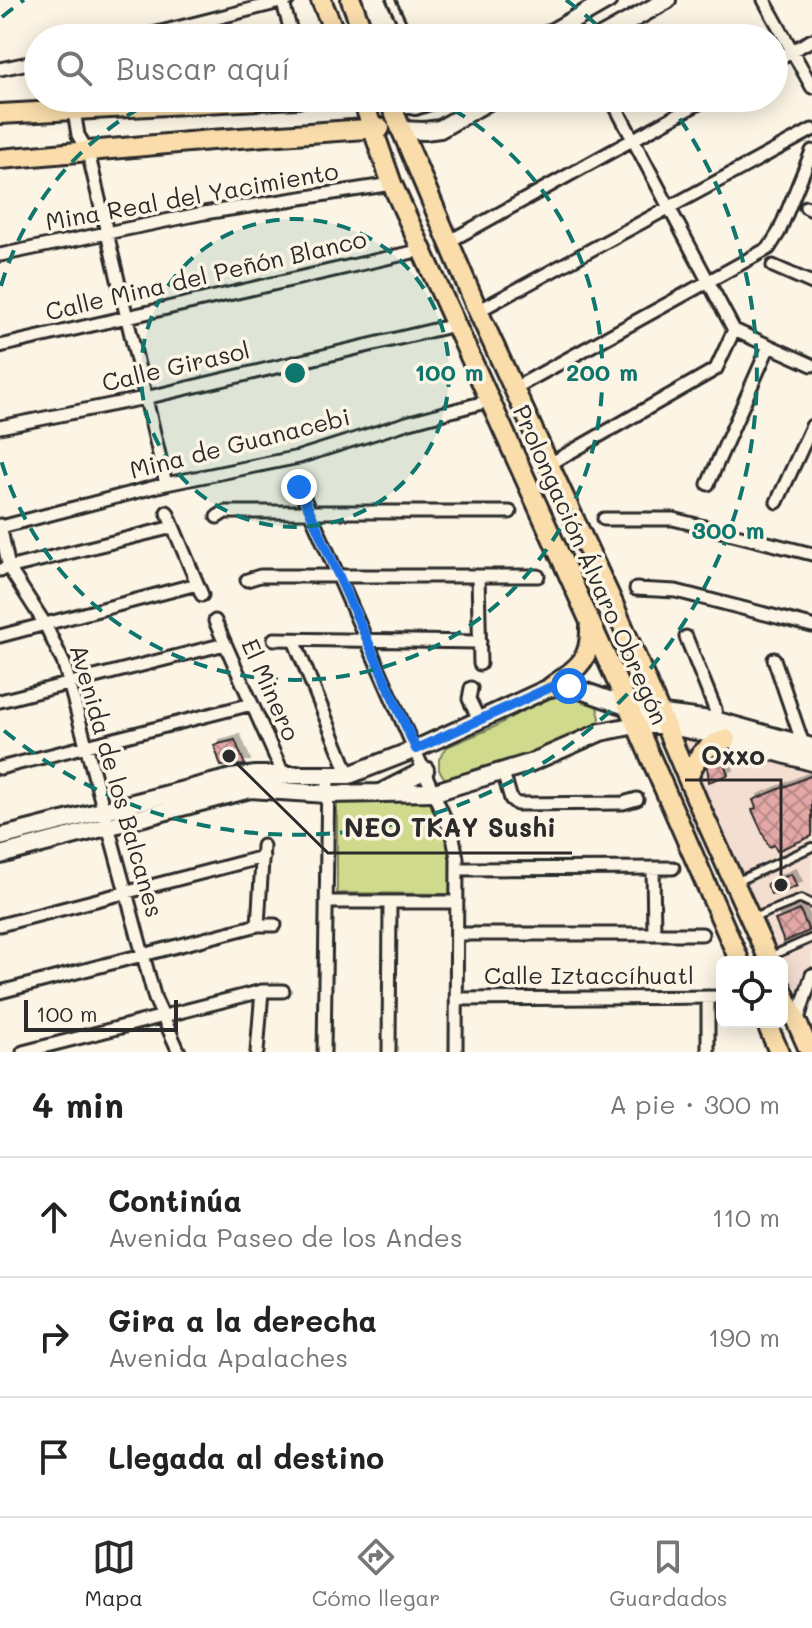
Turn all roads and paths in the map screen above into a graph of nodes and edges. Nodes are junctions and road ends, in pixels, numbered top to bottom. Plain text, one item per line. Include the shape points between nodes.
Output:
1 (284, 0) edge
2 (321, 0) edge
3 (351, 0) edge
4 (391, 0) edge
5 (608, 0) edge
6 (667, 0) edge
7 (764, 0) edge
8 (582, 7) edge
9 (191, 24) edge
10 (290, 24) edge
11 (331, 24) edge
12 (360, 24) edge
13 (402, 24) edge
14 (560, 24) edge
15 (624, 24) edge
16 (778, 24) edge
17 (812, 40) edge
18 (788, 42) edge
19 (793, 51) junction
20 (788, 54) edge
21 (24, 64) edge
22 (0, 69) edge
23 (812, 87) edge
24 (49, 112) edge
25 (74, 112) edge
26 (366, 112) edge
27 (391, 112) edge
28 (470, 112) edge
29 (618, 112) edge
30 (683, 112) edge
31 (0, 114) edge
32 (371, 128) junction
33 (400, 130) junction
34 (812, 130) edge
35 (633, 140) junction
36 (812, 151) edge
37 (88, 152) junction
38 (0, 159) edge
39 (392, 184) junction
40 (670, 209) junction
41 (107, 234) junction
42 (448, 242) junction
43 (422, 250) junction
44 (0, 255) edge
45 (773, 266) dead end
46 (709, 283) junction
47 (812, 283) edge
48 (478, 311) junction
49 (126, 317) junction
50 (457, 329) junction
51 (734, 330) junction
52 (491, 340) junction
53 (0, 346) edge
54 (769, 346) junction
55 (812, 365) edge
56 (513, 389) junction
57 (145, 398) junction
58 (489, 401) junction
59 (812, 426) edge
60 (0, 427) edge
61 (548, 465) junction
62 (166, 484) junction
63 (708, 484) dead end
64 (299, 487) dead end
65 (777, 502) dead end
66 (309, 511) junction
67 (167, 512) dead end
68 (510, 512) dead end
69 (217, 517) dead end
70 (604, 519) dead end
71 (0, 526) edge
72 (173, 527) junction
73 (812, 554) edge
74 (4, 569) edge
75 (340, 576) junction
76 (478, 576) junction
77 (538, 576) dead end
78 (247, 580) dead end
79 (636, 589) dead end
80 (612, 601) junction
81 (588, 620) junction
82 (215, 621) dead end
83 (45, 624) junction
84 (812, 626) edge
85 (0, 636) edge
86 (686, 637) dead end
87 (274, 639) dead end
88 (294, 640) junction
89 (369, 641) junction
90 (480, 642) junction
91 (225, 644) junction
92 (774, 659) dead end
93 (480, 664) dead end
94 (69, 683) junction
95 (551, 687) junction
96 (471, 688) dead end
97 (595, 695) junction
98 (0, 701) edge
99 (252, 704) junction
100 (633, 716) junction
101 (662, 719) junction
102 (479, 720) junction
103 (601, 732) junction
104 (720, 732) junction
105 (87, 746) junction
106 (416, 749) junction
107 (807, 753) edge
108 (0, 768) edge
109 (425, 770) junction
110 (503, 772) junction
111 (349, 775) junction
112 (284, 776) junction
113 (328, 776) junction
114 (688, 778) junction
115 (435, 792) junction
116 (327, 794) junction
117 (377, 795) junction
118 (637, 799) dead end
119 (106, 819) junction
120 (0, 837) edge
121 (812, 847) edge
122 (0, 855) edge
123 (653, 868) junction
124 (673, 868) dead end
125 (457, 869) junction
126 (735, 883) junction
127 (127, 893) junction
128 (326, 902) junction
129 (390, 902) junction
130 (457, 902) junction
131 (812, 904) edge
132 (751, 918) junction
133 (0, 925) edge
134 (258, 925) junction
135 (275, 925) dead end
136 (457, 934) junction
137 (654, 934) junction
138 (702, 934) dead end
139 (812, 938) edge
140 (143, 955) junction
141 (737, 956) edge
142 (767, 956) edge
143 (777, 956) edge
144 (812, 975) edge
145 (262, 991) junction
146 (283, 991) dead end
147 (0, 992) edge
148 (708, 997) junction
149 (716, 997) edge
150 (456, 999) junction
151 (788, 1002) edge
152 (162, 1017) junction
153 (797, 1022) junction
154 (769, 1028) edge
155 (23, 1052) edge
156 (179, 1052) edge
157 (257, 1052) edge
158 (324, 1052) edge
159 (389, 1052) edge
160 (456, 1052) edge
161 (708, 1052) edge
162 (779, 1052) edge
163 (810, 1052) edge

1 - 9 street
1 - 10 street
2 - 11 main road
3 - 12 main road
4 - 13 lane
5 - 8 street
6 - 15 street
7 - 16 street
8 - 14 street
17 - 19 street
18 - 19 street
19 - 20 street
19 - 23 street
21 - 22 street
24 - 31 main road
25 - 37 street
26 - 32 main road, Prolongación Álvaro Obregón
27 - 33 main road, Prolongación Álvaro Obregón
28 - 33 street via 440,129
29 - 35 street
30 - 35 street
32 - 33 main road
32 - 37 main road
32 - 39 main road, Prolongación Álvaro Obregón
33 - 42 main road, Prolongación Álvaro Obregón
34 - 40 street
35 - 40 street
35 - 42 street
36 - 46 street via 769,248
37 - 38 main road
37 - 41 street
39 - 41 street, Mina Real del Yacimiento
39 - 43 main road, Prolongación Álvaro Obregón
40 - 46 street
40 - 48 street
41 - 44 street, Mina Real del Yacimiento
41 - 49 street
42 - 48 main road, Prolongación Álvaro Obregón
43 - 49 street, Calle Mina del Peñón Blanco
43 - 50 main road, Prolongación Álvaro Obregón
45 - 47 street
46 - 51 street
46 - 56 street
48 - 52 main road, Prolongación Álvaro Obregón
49 - 53 street, Calle Mina del Peñón Blanco
49 - 57 street
50 - 52 main road via 479,349 489,347
50 - 57 street, Calle Girasol
50 - 58 main road, Prolongación Álvaro Obregón
51 - 54 street
51 - 61 street via 716,369
52 - 56 main road, Prolongación Álvaro Obregón
54 - 55 street
54 - 63 street
56 - 61 main road, Prolongación Álvaro Obregón
57 - 60 street, Calle Girasol
57 - 62 street
58 - 62 street, Mina de Guanacebi via 299,457
58 - 81 main road, Prolongación Álvaro Obregón
59 - 65 street
61 - 80 main road, Prolongación Álvaro Obregón
62 - 71 street, Mina de Guanacebi
64 - 66 street
66 - 68 street
66 - 69 street via 225,512
66 - 75 street
67 - 72 street
70 - 73 street via 673,519
71 - 74 street, Avenida de los Balcanes
72 - 74 street
72 - 83 street via 200,590
74 - 83 street, Avenida de los Balcanes
75 - 76 street
75 - 78 street
75 - 89 street
76 - 77 street
76 - 90 street
79 - 84 street via 676,591
80 - 81 main road via 598,601
80 - 101 main road, Prolongación Álvaro Obregón
81 - 95 main road via 585,659
81 - 100 main road, Prolongación Álvaro Obregón
82 - 91 street, El Minero
83 - 85 street
83 - 94 street, Avenida de los Balcanes
86 - 104 street
87 - 88 street
88 - 89 street
88 - 111 street
89 - 90 street
89 - 106 street
90 - 93 street
91 - 94 street
91 - 99 street, El Minero
92 - 107 street
94 - 98 street
94 - 105 street, Avenida de los Balcanes
95 - 97 street via 569,686
95 - 102 street
96 - 102 street via 469,699
97 - 100 street
97 - 103 street via 604,709
99 - 105 street
99 - 112 street, El Minero
100 - 101 street
100 - 103 street
100 - 141 main road, Prolongación Álvaro Obregón
101 - 104 street
101 - 114 main road, Prolongación Álvaro Obregón
102 - 106 street
103 - 110 street
104 - 107 street
104 - 114 main road via 694,762
105 - 108 street
105 - 119 street, Avenida de los Balcanes
106 - 109 street
106 - 111 street
109 - 115 street
109 - 117 street
110 - 115 street
110 - 118 street via 517,804
111 - 113 street
112 - 113 street
112 - 119 street via 231,778
113 - 116 street
114 - 126 main road, Prolongación Álvaro Obregón
115 - 117 street
115 - 125 street via 453,837
116 - 117 street
116 - 119 street via 241,790
116 - 128 street
119 - 120 street
119 - 122 street
119 - 127 street, Avenida de los Balcanes
121 - 126 lane
123 - 124 street
123 - 125 street
123 - 137 street
125 - 130 street
126 - 132 main road, Prolongación Álvaro Obregón
127 - 133 street
127 - 134 street via 263,852
127 - 140 street, Avenida de los Balcanes
128 - 129 street
128 - 158 street
129 - 130 street
129 - 159 street
130 - 136 street
131 - 132 lane via 801,899
132 - 142 main road, Prolongación Álvaro Obregón
134 - 135 street
134 - 140 street
136 - 137 street
136 - 150 street
137 - 138 street
139 - 143 lane
140 - 147 street
140 - 152 street, Avenida de los Balcanes
144 - 153 street
145 - 146 street
145 - 152 street
145 - 157 street
148 - 149 street, Calle Iztaccíhuatl
148 - 150 street, Calle Iztaccíhuatl
148 - 161 street
150 - 160 street
151 - 153 main road
152 - 155 street
152 - 156 street, Avenida de los Balcanes
153 - 163 main road
154 - 162 main road

